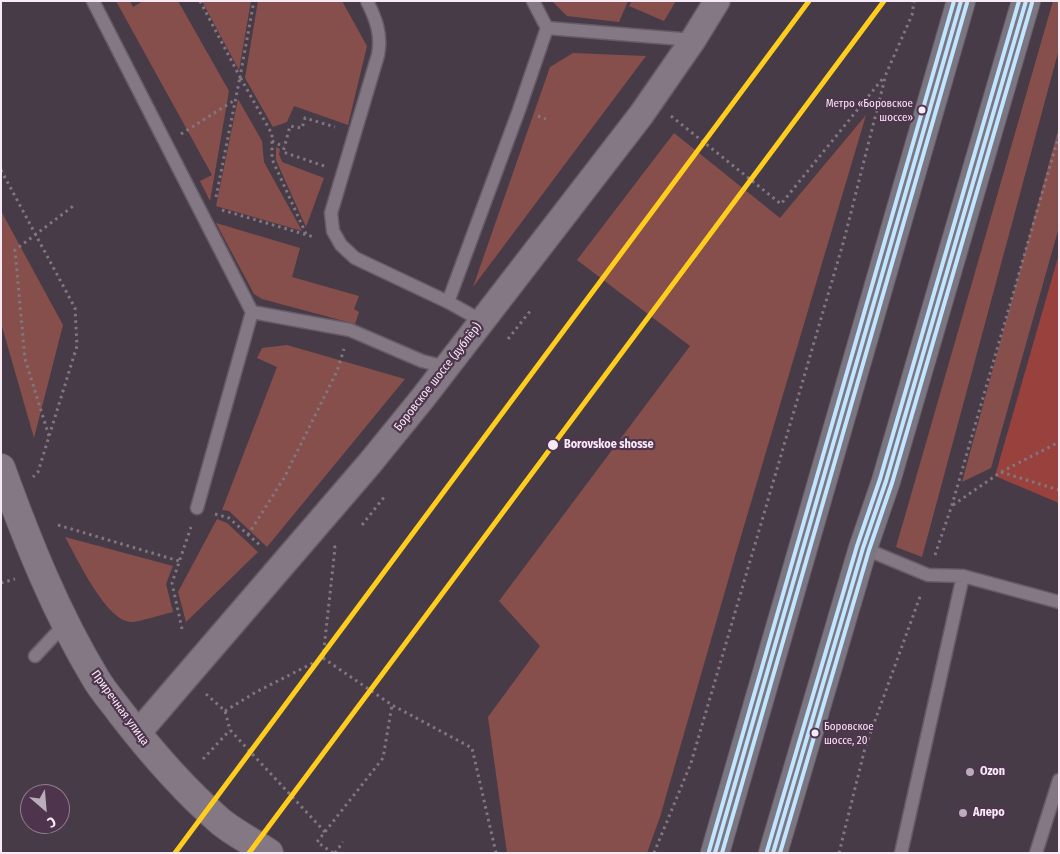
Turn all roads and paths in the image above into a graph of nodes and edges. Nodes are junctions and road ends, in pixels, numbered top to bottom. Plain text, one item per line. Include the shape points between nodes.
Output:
1 (93, 1) edge
2 (200, 1) edge
3 (254, 1) edge
4 (367, 1) edge
5 (533, 1) edge
6 (717, 1) edge
7 (914, 1) edge
8 (961, 1) edge
9 (1026, 1) edge
10 (547, 28) junction
11 (693, 40) junction
12 (886, 74) junction
13 (240, 77) junction
14 (238, 99) dead end
15 (651, 100) junction
16 (355, 134) junction
17 (1059, 135) edge
18 (272, 141) junction
19 (166, 144) junction
20 (284, 148) junction
21 (1, 170) edge
22 (344, 172) junction
23 (76, 204) dead end
24 (214, 208) junction
25 (202, 214) junction
26 (34, 234) junction
27 (306, 234) junction
28 (341, 246) junction
29 (448, 302) junction
30 (531, 310) dead end
31 (252, 312) junction
32 (482, 321) junction
33 (508, 339) dead end
34 (446, 367) junction
35 (337, 371) dead end
36 (49, 437) junction
37 (1059, 442) edge
38 (1, 468) edge
39 (1001, 472) junction
40 (1059, 490) edge
41 (385, 496) dead end
42 (12, 499) junction
43 (952, 505) junction
44 (197, 508) joint
45 (228, 518) dead end
46 (58, 525) dead end
47 (362, 525) dead end
48 (248, 535) junction
49 (335, 548) dead end
50 (863, 548) junction
51 (179, 562) junction
52 (283, 565) junction
53 (928, 575) junction
54 (963, 576) junction
55 (1059, 602) edge
56 (66, 623) junction
57 (182, 629) dead end
58 (35, 656) dead end
59 (323, 658) junction
60 (205, 693) dead end
61 (392, 705) junction
62 (225, 711) junction
63 (230, 730) junction
64 (137, 734) junction
65 (203, 759) dead end
66 (1059, 780) edge
67 (325, 832) junction
68 (343, 842) dead end
69 (269, 853) edge
70 (334, 853) edge
71 (496, 853) edge
72 (654, 853) edge
73 (715, 853) edge
74 (773, 853) edge
75 (839, 853) edge
76 (901, 853) edge
77 (1036, 853) edge

1 - 19 lane
2 - 13 path
3 - 13 path
4 - 16 lane via 379,29 380,43
5 - 10 lane
6 - 11 street, Боровское шоссе (дублёр)
7 - 12 path via 912,15
8 - 73 main road
9 - 50 main road via 889,471
10 - 11 lane
10 - 29 lane
11 - 15 street, Боровское шоссе (дублёр)
12 - 15 path via 781,204
12 - 72 path via 844,240 694,753
13 - 18 path via 272,134
13 - 24 path
14 - 19 path
15 - 32 street, Боровское шоссе (дублёр)
16 - 20 path via 305,118 302,128 290,126
16 - 22 lane
17 - 43 path
18 - 20 path
18 - 27 path via 272,159
19 - 25 lane
20 - 22 path via 283,152
21 - 26 path
22 - 28 lane via 331,213 333,231
23 - 26 path
24 - 25 path
24 - 27 path
25 - 31 lane
26 - 36 path via 14,250 25,360
26 - 36 path via 75,308 77,346
27 - 28 path
28 - 29 lane via 355,258
29 - 32 lane
30 - 33 path
31 - 34 lane via 350,330
31 - 44 lane
32 - 34 street, Боровское шоссе (дублёр)
34 - 52 street, Боровское шоссе (дублёр)
35 - 48 path via 284,478
36 - 42 path via 38,472
37 - 39 path
38 - 42 street, Приречная улица
39 - 40 path
39 - 43 path
41 - 47 path
42 - 56 street, Приречная улица
43 - 53 path
44 - 51 path
45 - 48 path
46 - 51 path
48 - 52 path
49 - 59 path
50 - 53 lane
50 - 74 main road
51 - 57 path via 172,583
52 - 64 street, Боровское шоссе (дублёр)
53 - 54 lane
53 - 75 path via 865,748
54 - 55 lane
54 - 76 lane
56 - 58 lane
56 - 64 street, Приречная улица via 97,680
59 - 61 path
59 - 62 path
60 - 62 path
61 - 67 path via 383,758
61 - 71 path via 472,748
62 - 63 path
63 - 65 path
63 - 67 path
64 - 69 street, Приречная улица via 182,785 222,823
66 - 77 lane
67 - 70 path via 317,842
68 - 70 path

